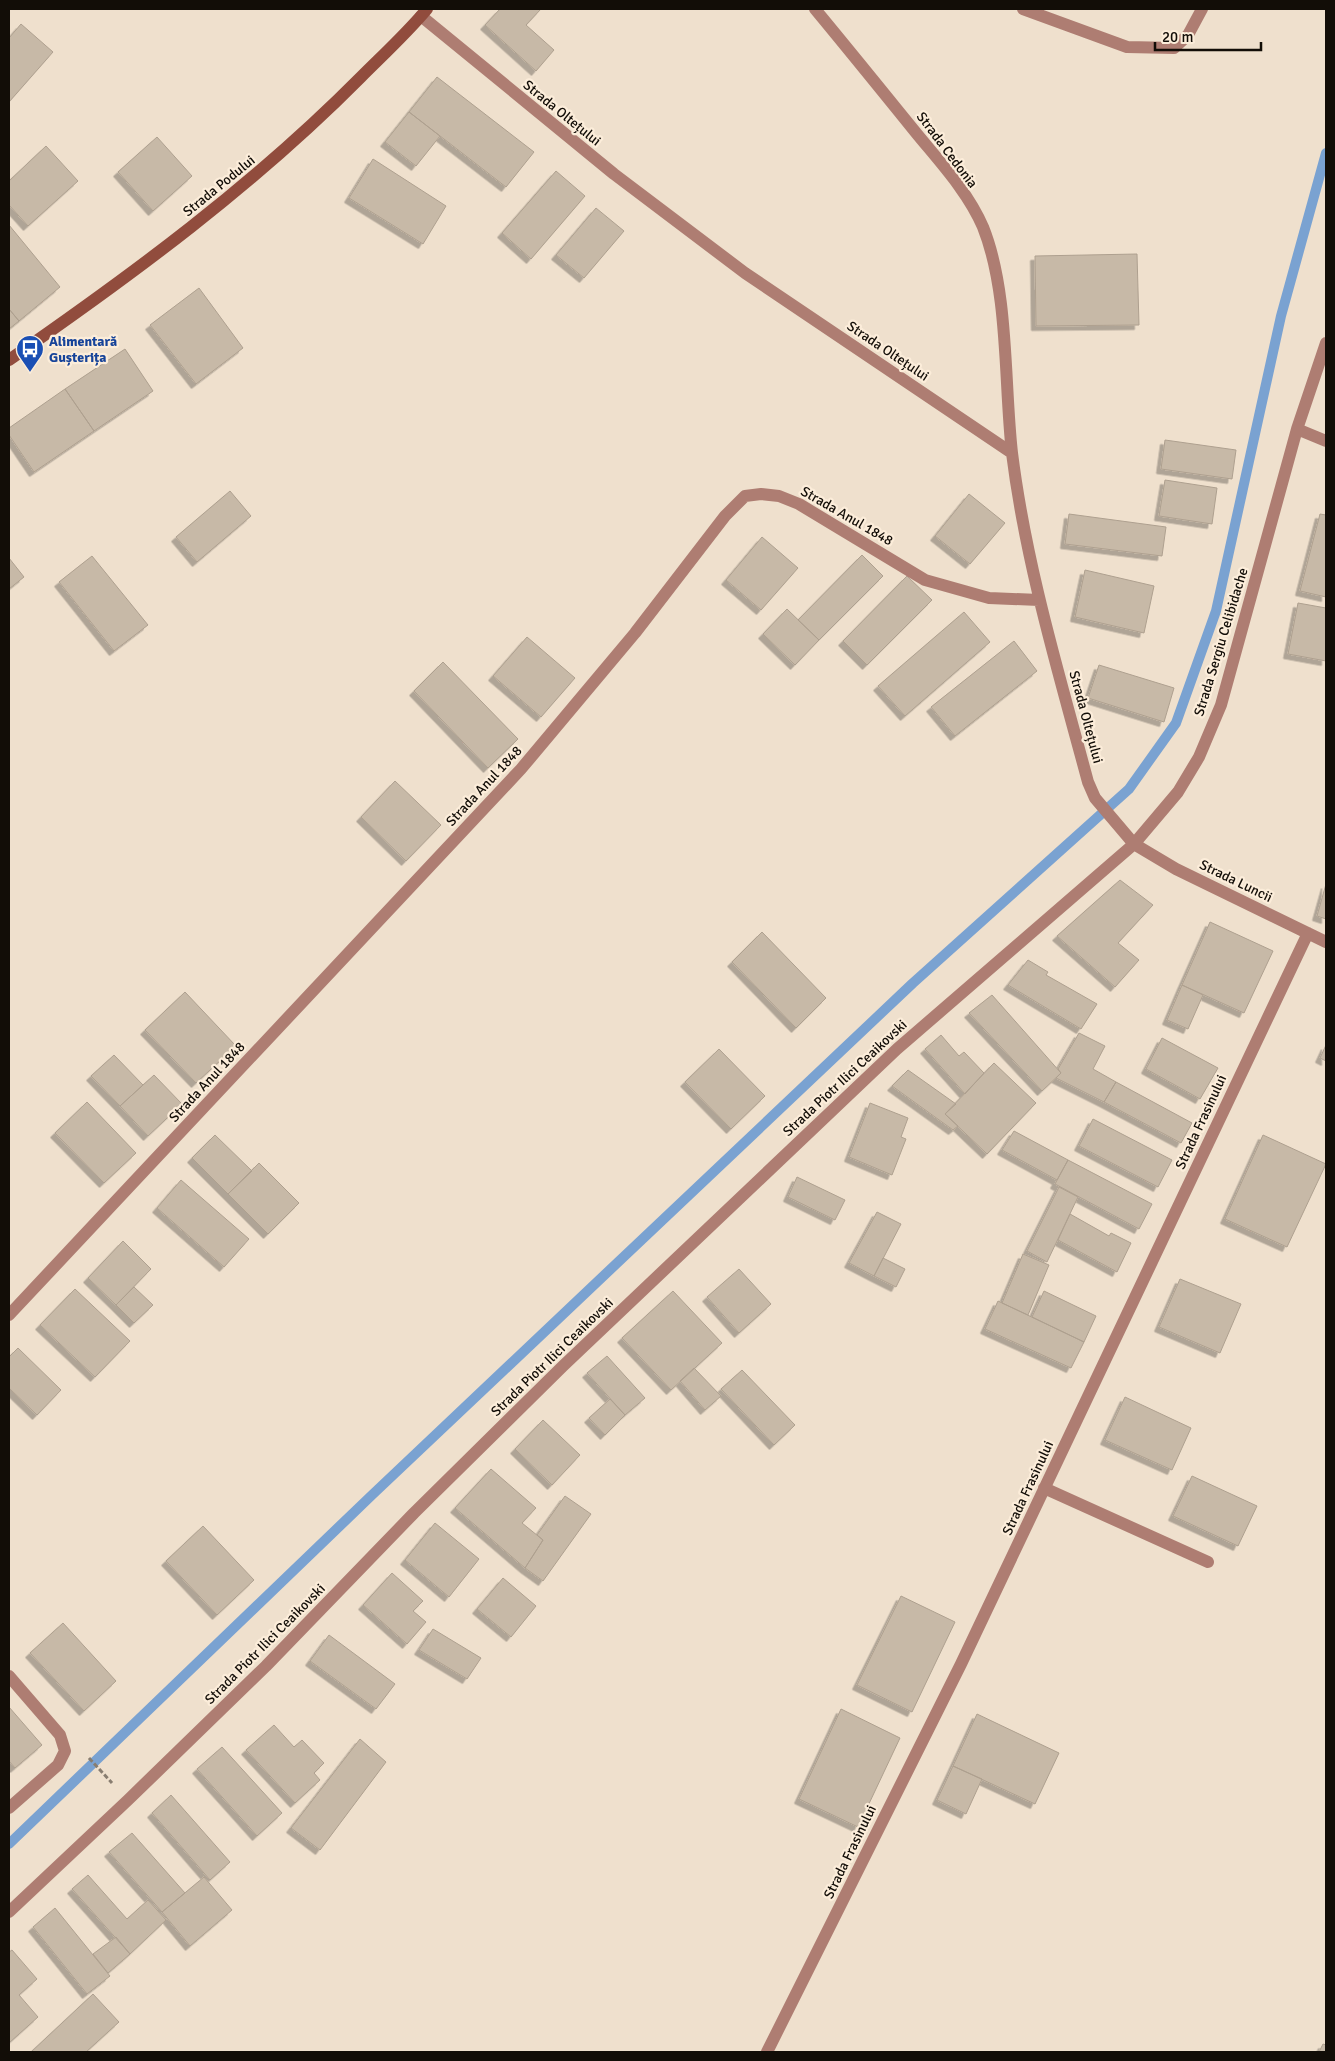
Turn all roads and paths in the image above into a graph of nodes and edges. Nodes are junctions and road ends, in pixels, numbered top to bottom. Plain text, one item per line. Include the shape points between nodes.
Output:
1 (815, 9) edge
2 (1023, 9) edge
3 (1202, 9) edge
4 (424, 12) edge
5 (1326, 343) edge
6 (9, 360) edge
7 (1297, 429) junction
8 (1326, 441) edge
9 (1012, 453) junction
10 (1039, 600) junction
11 (1134, 844) junction
12 (1308, 934) junction
13 (1326, 942) edge
14 (9, 1315) edge
15 (1044, 1488) junction
16 (1208, 1562) dead end
17 (9, 1676) edge
18 (88, 1756) dead end
19 (109, 1780) dead end
20 (9, 1808) edge
21 (9, 1912) edge
22 (767, 2052) edge

1 - 9 street, Strada Cedonia via 954,179 982,225 995,264 1000,301
2 - 3 street via 1127,47 1174,48 1188,35
4 - 6 main road, Strada Podului via 326,113 270,164 186,232
4 - 9 street, Strada Oltețului via 614,174 745,273
5 - 7 street, Strada Sergiu Celibidache
7 - 8 street
7 - 11 street, Strada Sergiu Celibidache via 1221,706 1199,757 1178,792
9 - 10 street, Strada Oltețului
10 - 11 street, Strada Oltețului via 1088,782 1096,798
10 - 14 street, Strada Anul 1848 via 989,598 925,580 799,504 778,496 745,496 725,516 635,633 521,769
11 - 12 street, Strada Luncii via 1176,869
11 - 21 street, Strada Piotr Ilici Ceaikovski via 889,1056 563,1366 266,1666
12 - 13 street, Strada Luncii
12 - 15 street, Strada Frasinului
15 - 16 street
15 - 22 street, Strada Frasinului via 961,1664
17 - 20 street via 60,1735 65,1750 58,1765
18 - 19 path

